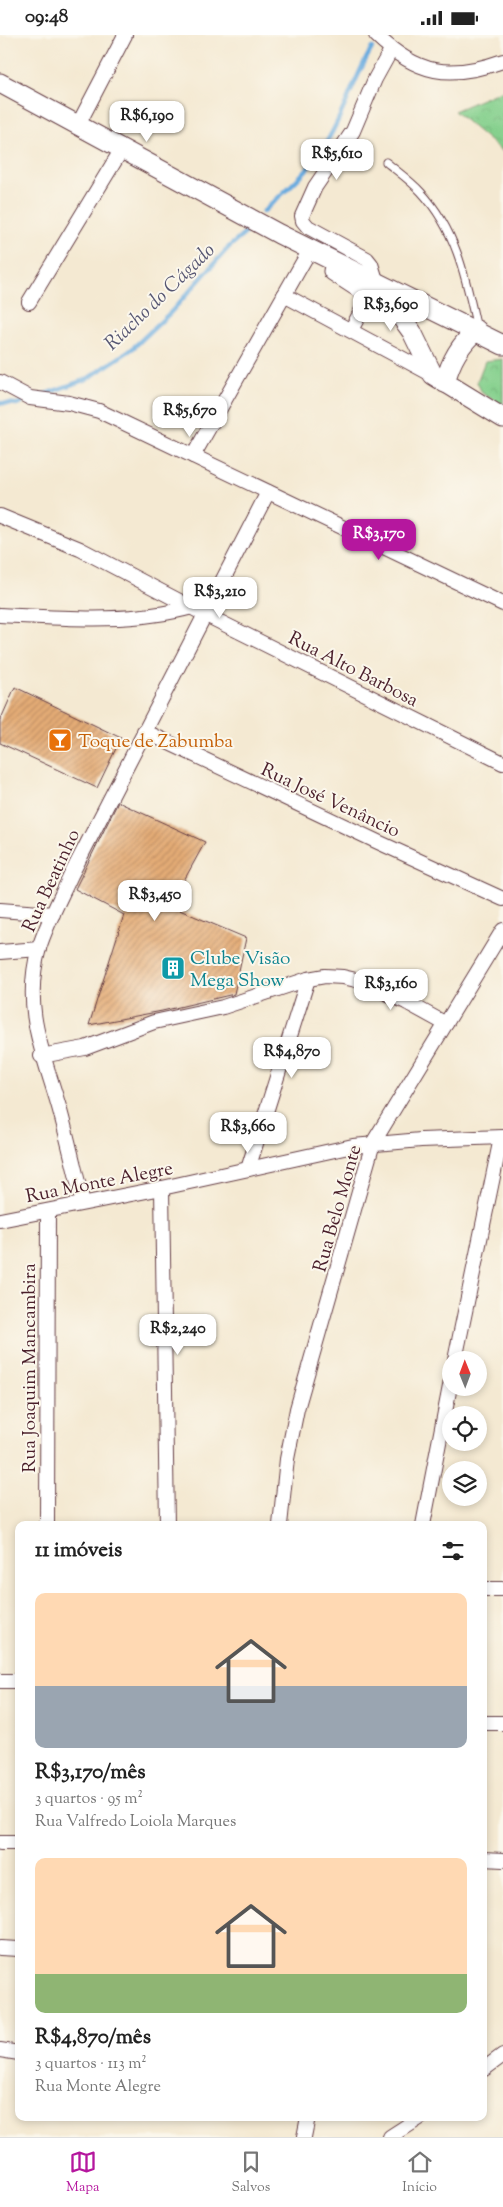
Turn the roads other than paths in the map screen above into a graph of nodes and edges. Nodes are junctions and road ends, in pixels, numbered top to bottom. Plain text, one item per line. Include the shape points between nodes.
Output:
1 (124, 35) edge
2 (376, 35) edge
3 (391, 50) junction
4 (503, 61) edge
5 (1, 86) edge
6 (78, 125) junction
7 (122, 149) junction
8 (386, 162) dead end
9 (279, 234) junction
10 (307, 255) junction
11 (373, 288) junction
12 (284, 295) junction
13 (29, 302) dead end
14 (351, 330) junction
15 (477, 330) junction
16 (503, 345) edge
17 (439, 379) junction
18 (0, 382) edge
19 (503, 417) edge
20 (193, 456) junction
21 (268, 492) junction
22 (0, 516) edge
23 (503, 605) edge
24 (192, 607) junction
25 (0, 615) edge
26 (206, 615) junction
27 (144, 731) junction
28 (503, 763) edge
29 (503, 899) edge
30 (0, 910) edge
31 (53, 914) junction
32 (503, 930) edge
33 (39, 949) junction
34 (0, 951) edge
35 (308, 979) junction
36 (446, 1024) junction
37 (41, 1056) junction
38 (502, 1137) edge
39 (373, 1143) junction
40 (248, 1169) junction
41 (162, 1188) junction
42 (83, 1203) junction
43 (48, 1211) junction
44 (0, 1219) edge
45 (458, 1351) edge
46 (448, 1396) edge
47 (47, 1521) edge
48 (167, 1521) edge
49 (280, 1521) edge
50 (424, 1521) edge
51 (487, 1589) edge
52 (503, 1589) edge
53 (0, 1681) edge
54 (15, 1681) edge
55 (487, 1723) edge
56 (503, 1723) edge
57 (0, 1843) edge
58 (15, 1843) edge
59 (487, 1859) edge
60 (503, 1860) edge
61 (0, 1948) edge
62 (15, 1949) edge
63 (0, 2050) edge
64 (15, 2052) edge
65 (503, 2055) edge
66 (487, 2067) edge
67 (307, 2121) edge
68 (414, 2121) edge
69 (304, 2137) edge
70 (390, 2137) edge

1 - 6 street
2 - 3 street
3 - 4 street via 434,71 460,73
3 - 11 street via 352,131 315,187 302,216 308,227 367,259 371,264
5 - 6 main road
6 - 7 main road
7 - 9 main road
7 - 13 street
8 - 15 lane via 421,191 450,232 467,282
9 - 10 main road
9 - 11 main road
10 - 11 main road
10 - 12 street
11 - 14 street
11 - 15 main road
11 - 17 main road via 406,323
12 - 14 street
12 - 20 street
14 - 17 street
15 - 16 main road
15 - 17 main road via 466,339
17 - 19 main road
18 - 20 street via 30,398 99,411
20 - 21 street
21 - 23 street
21 - 26 street, Rua Beatinho
22 - 24 street, Rua Alto Barbosa via 80,549
24 - 25 street via 173,612 110,617
24 - 26 street, Rua Alto Barbosa
26 - 27 street, Rua Beatinho
26 - 28 street, Rua Alto Barbosa
27 - 29 street, Rua José Venâncio
27 - 31 street, Rua Beatinho
30 - 31 street
31 - 33 street, Rua Beatinho
32 - 36 street, Rua Belo Monte
33 - 34 street
33 - 37 street, Rua Beatinho via 33,1006
35 - 36 street via 325,976 360,981
35 - 37 street via 238,1003 154,1022 85,1048
35 - 40 street
36 - 39 street, Rua Belo Monte
37 - 42 street, Rua Beatinho via 59,1109
38 - 39 street, Rua Monte Alegre
38 - 45 street
39 - 40 street, Rua Monte Alegre
39 - 49 street, Rua Belo Monte via 297,1409 287,1459
40 - 41 street, Rua Monte Alegre
41 - 42 street, Rua Monte Alegre
41 - 48 street
42 - 43 street, Rua Monte Alegre
43 - 44 street, Rua Monte Alegre
43 - 47 street, Rua Joaquim Mancambira
46 - 50 street
51 - 52 street
53 - 54 street
55 - 56 street
57 - 58 street
59 - 60 street
61 - 62 street
63 - 64 street
65 - 66 street
67 - 69 street
68 - 70 street

